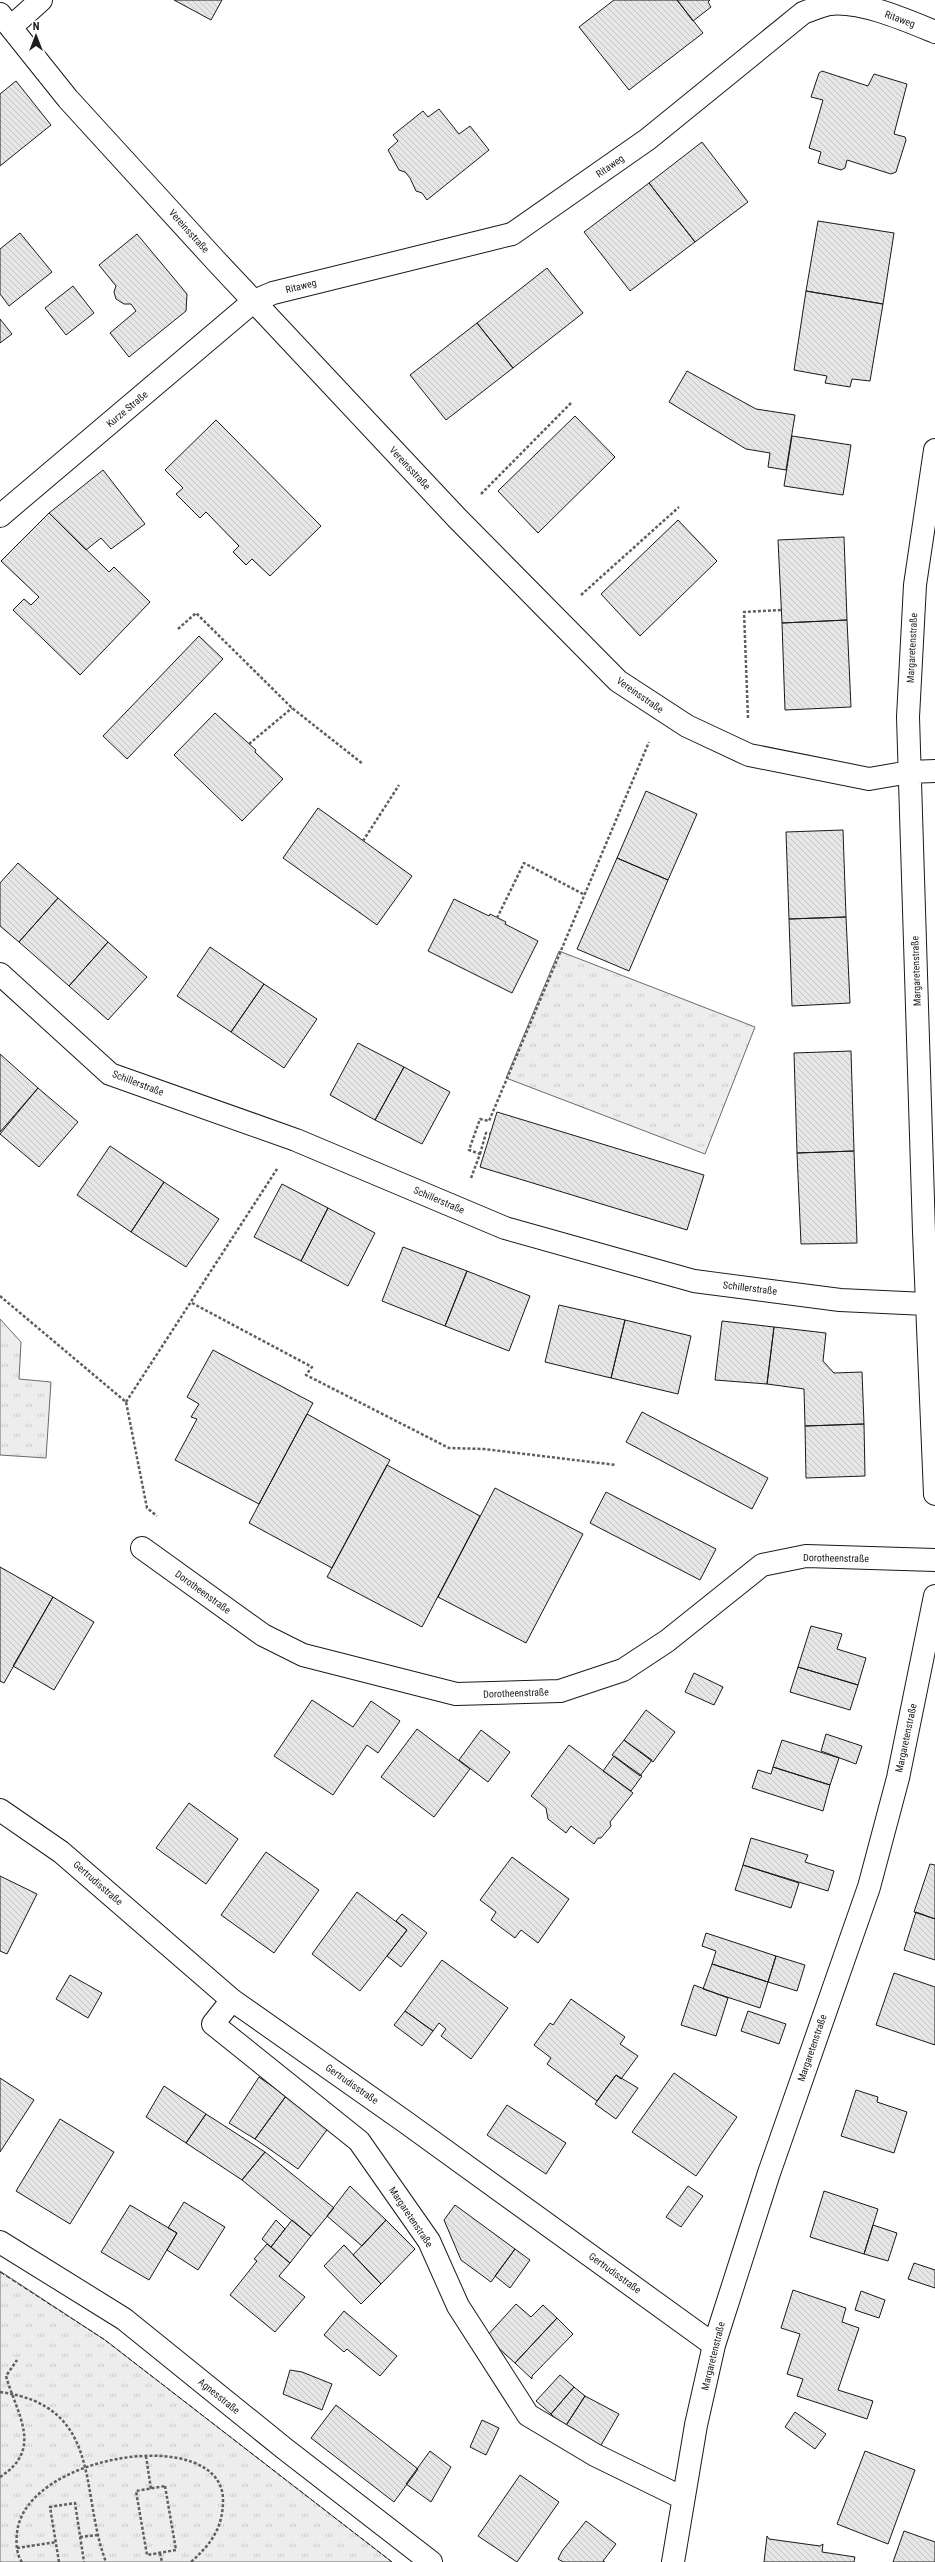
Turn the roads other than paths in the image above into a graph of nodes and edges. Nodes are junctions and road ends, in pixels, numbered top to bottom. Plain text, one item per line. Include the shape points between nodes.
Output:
1 (41, 0) edge
2 (6, 20) edge
3 (935, 32) edge
4 (254, 301) junction
5 (935, 450) edge
6 (0, 516) edge
7 (935, 771) edge
8 (910, 772) junction
9 (0, 974) edge
10 (926, 1304) junction
11 (935, 1494) edge
12 (142, 1548) dead end
13 (935, 1560) edge
14 (935, 1600) edge
15 (0, 1810) edge
16 (232, 2000) junction
17 (0, 2242) edge
18 (714, 2345) junction
19 (683, 2498) junction
20 (431, 2562) edge
21 (673, 2562) edge

1 - 2 street
2 - 4 street, Vereinsstraße via 68,99
3 - 4 street, Ritaweg via 897,16 850,4 818,7 792,21 648,139 512,234 273,293
4 - 6 street, Kurze Straße
4 - 8 street, Vereinsstraße via 457,518 618,681 688,726 749,755 869,779
5 - 8 street, Margaretenstraße via 915,585 908,717
7 - 8 street, Vereinsstraße
8 - 10 street, Margaretenstraße
9 - 10 street, Schillerstraße via 110,1074 296,1140 505,1228 694,1281 840,1300
10 - 11 street, Margaretenstraße
12 - 13 street, Dorotheenstraße via 263,1635 303,1655 456,1694 560,1691 623,1670 667,1641 762,1565 806,1556
14 - 18 street, Margaretenstraße via 898,1778 868,1887 769,2173
15 - 16 street, Gertrudisstraße via 61,1852
16 - 18 street, Gertrudisstraße
16 - 19 street, Margaretenstraße via 212,2024 359,2141 429,2241 458,2306 528,2415 595,2455
17 - 20 street, Agnesstraße via 124,2319 285,2449
18 - 19 street, Margaretenstraße
19 - 21 street, Margaretenstraße

